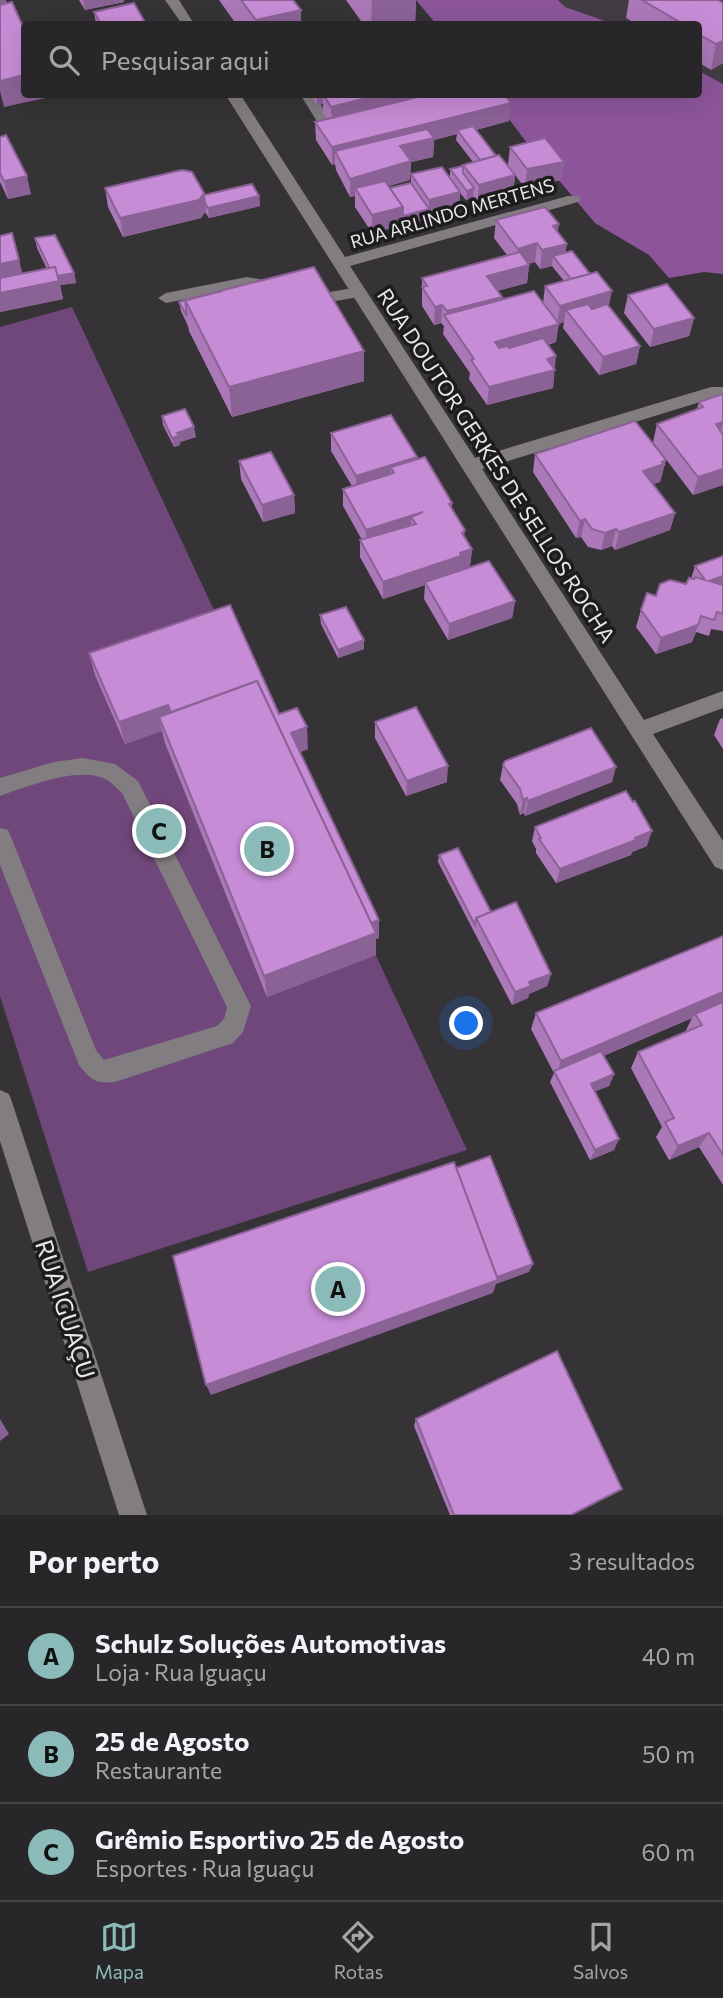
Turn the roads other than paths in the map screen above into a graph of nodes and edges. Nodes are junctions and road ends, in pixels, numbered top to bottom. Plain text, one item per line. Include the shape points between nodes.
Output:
1 (172, 0) edge
2 (186, 21) edge
3 (235, 98) edge
4 (309, 98) edge
5 (357, 126) edge
6 (573, 199) dead end
7 (341, 263) junction
8 (359, 292) junction
9 (166, 299) dead end
10 (716, 391) dead end
11 (471, 466) junction
12 (723, 699) edge
13 (640, 730) junction
14 (0, 787) edge
15 (0, 836) edge
16 (723, 860) edge
17 (0, 1102) edge
18 (132, 1515) edge

1 - 2 street
3 - 7 street, RUA DOUTOR GERKES DE SELLOS ROCHA
4 - 5 street via 326,125
6 - 7 street, RUA ARLINDO MERTENS
7 - 8 street, RUA DOUTOR GERKES DE SELLOS ROCHA
8 - 9 street via 330,298 247,282
8 - 11 street, RUA DOUTOR GERKES DE SELLOS ROCHA
10 - 11 street
11 - 13 street, RUA DOUTOR GERKES DE SELLOS ROCHA
12 - 13 street
13 - 16 street, RUA DOUTOR GERKES DE SELLOS ROCHA
14 - 15 street via 46,771 88,768 109,770 130,787 239,1006 235,1024 225,1035 99,1072 87,1057
17 - 18 street, RUA IGUAÇU

